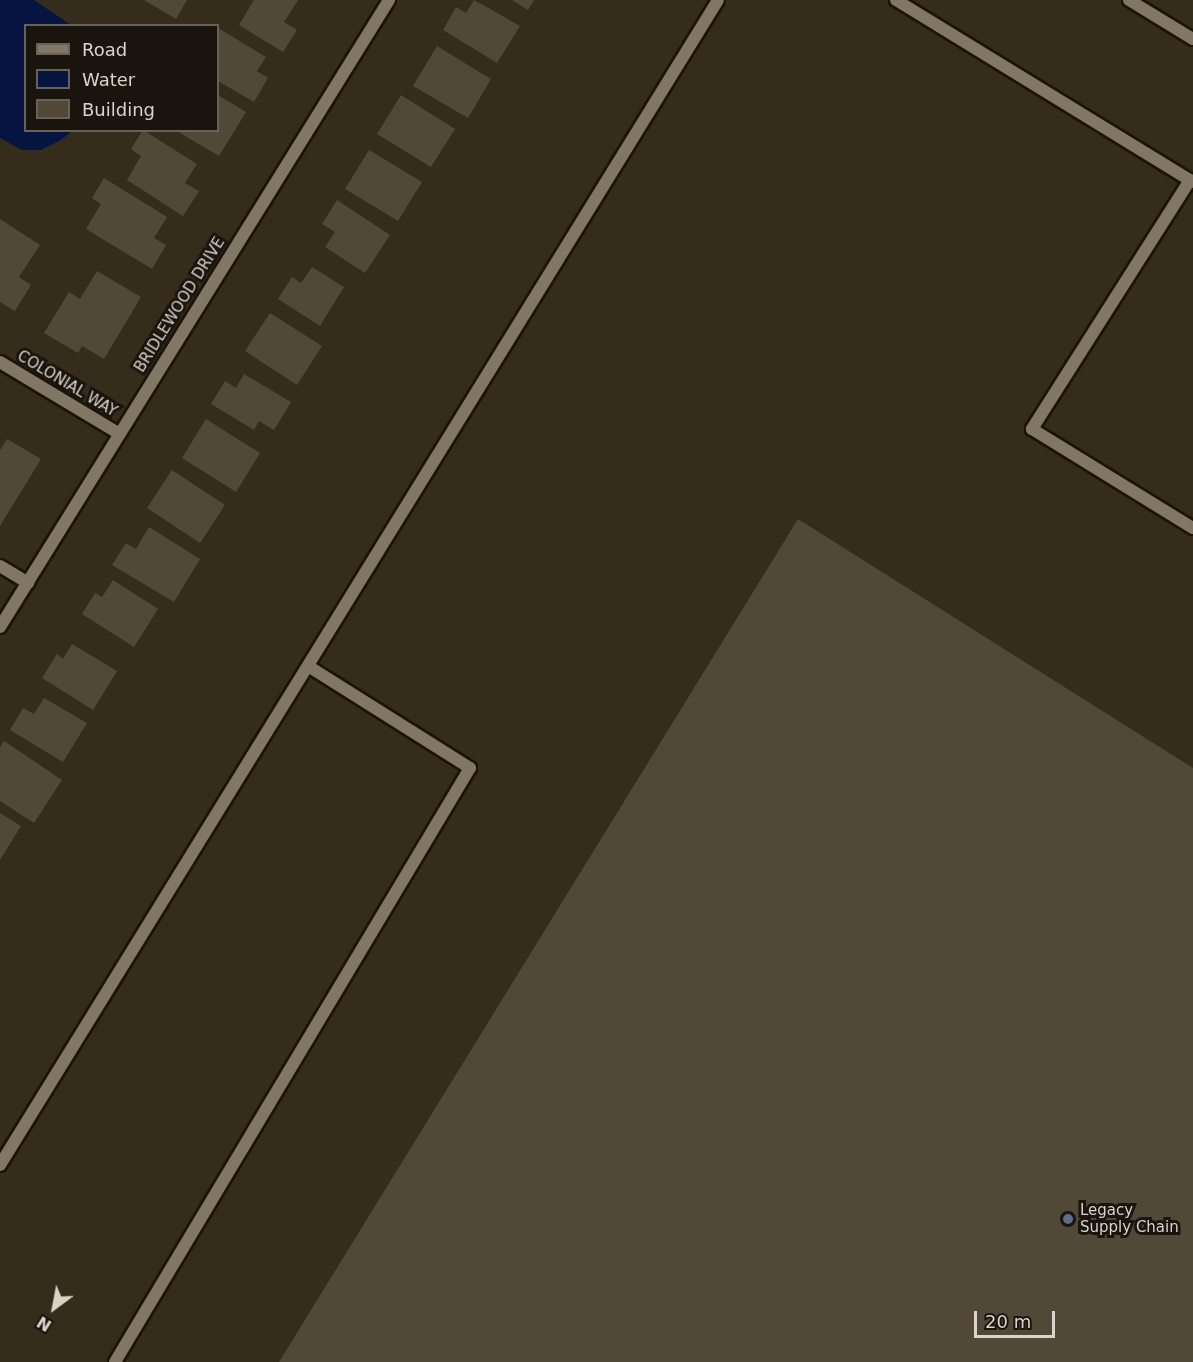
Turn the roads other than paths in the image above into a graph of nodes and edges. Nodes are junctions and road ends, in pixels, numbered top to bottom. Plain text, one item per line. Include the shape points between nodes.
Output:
1 (389, 0) edge
2 (718, 0) edge
3 (896, 0) edge
4 (1129, 0) edge
5 (1193, 39) edge
6 (1192, 181) edge
7 (0, 362) edge
8 (118, 433) junction
9 (1193, 528) edge
10 (0, 566) edge
11 (28, 583) junction
12 (0, 627) edge
13 (308, 666) junction
14 (0, 1165) edge
15 (115, 1362) edge

1 - 8 street, BRIDLEWOOD DRIVE
2 - 13 street
3 - 6 street
4 - 5 street
6 - 9 street via 1032,429
7 - 8 street, COLONIAL WAY
8 - 11 street, BRIDLEWOOD DRIVE
10 - 11 street
11 - 12 street, BRIDLEWOOD DRIVE
13 - 14 street
13 - 15 street via 470,768

